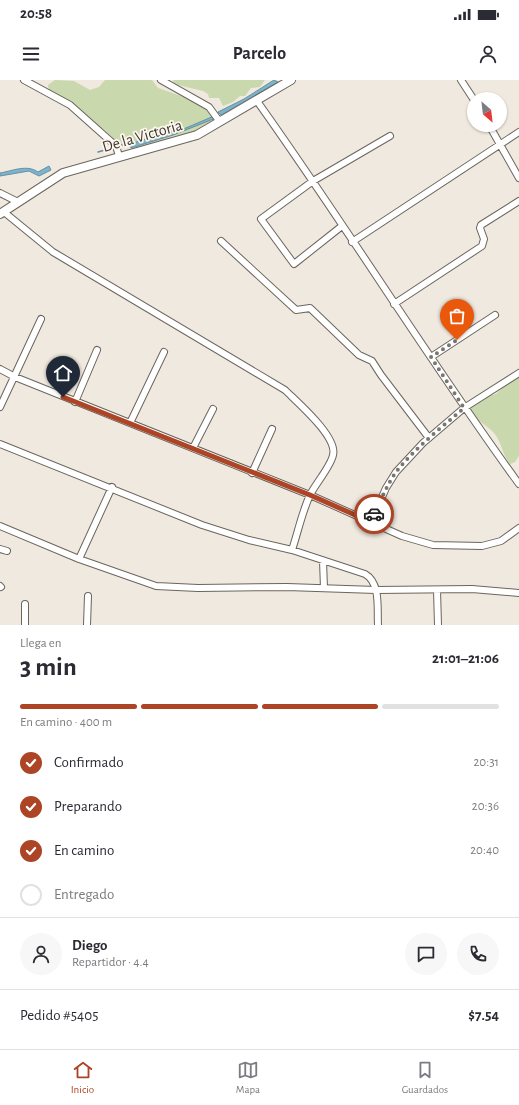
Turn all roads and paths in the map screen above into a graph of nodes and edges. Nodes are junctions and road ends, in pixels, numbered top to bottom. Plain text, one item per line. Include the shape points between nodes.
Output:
1 (24, 80) edge
2 (161, 80) edge
3 (291, 80) edge
4 (462, 80) edge
5 (469, 92) edge
6 (257, 102) junction
7 (220, 122) junction
8 (493, 132) edge
9 (519, 132) edge
10 (390, 136) dead end
11 (501, 144) junction
12 (119, 156) junction
13 (519, 178) edge
14 (313, 181) junction
15 (0, 193) edge
16 (519, 200) edge
17 (18, 202) junction
18 (2, 213) edge
19 (342, 226) junction
20 (221, 241) dead end
21 (352, 242) junction
22 (394, 304) junction
23 (495, 315) dead end
24 (42, 320) dead end
25 (97, 350) dead end
26 (164, 352) dead end
27 (431, 357) junction
28 (0, 369) edge
29 (519, 373) edge
30 (15, 377) junction
31 (75, 402) junction
32 (0, 407) edge
33 (464, 408) junction
34 (213, 409) dead end
35 (130, 422) junction
36 (272, 430) dead end
37 (429, 438) junction
38 (0, 444) edge
39 (193, 448) junction
40 (252, 473) junction
41 (519, 484) edge
42 (112, 487) junction
43 (310, 495) junction
44 (371, 522) junction
45 (0, 526) edge
46 (519, 528) edge
47 (0, 549) edge
48 (292, 550) junction
49 (7, 551) dead end
50 (79, 559) junction
51 (323, 561) junction
52 (324, 588) junction
53 (376, 590) junction
54 (437, 590) junction
55 (519, 593) edge
56 (88, 596) dead end
57 (25, 604) dead end
58 (25, 625) edge
59 (88, 625) edge
60 (378, 625) edge
61 (438, 625) edge

1 - 12 street via 70,105 116,146
2 - 7 street via 209,107
3 - 6 main road, De la Victoria
4 - 5 street
6 - 7 main road, De la Victoria
6 - 14 street
7 - 12 main road, De la Victoria via 197,135
8 - 11 street
9 - 11 street
10 - 14 street
11 - 13 street
11 - 21 street
12 - 17 main road, De la Victoria via 63,173
14 - 19 street
14 - 19 street via 261,219 294,264
15 - 17 street
16 - 22 street via 481,225 484,239 482,246
17 - 18 main road, De la Victoria
18 - 43 street via 53,252 285,390 323,430 332,445 334,454
19 - 21 street
20 - 37 street via 296,310 310,308 359,355 372,361
21 - 22 street
22 - 27 street
23 - 27 street
24 - 30 street
25 - 31 street
26 - 35 street
27 - 33 street
28 - 30 street
29 - 33 street
30 - 31 street
30 - 32 street
31 - 35 street
33 - 37 street
33 - 41 street
34 - 39 street
35 - 39 street
36 - 40 street
37 - 44 street via 396,472
38 - 42 street
39 - 40 street
40 - 43 street
42 - 48 street via 202,525
42 - 50 street
43 - 44 street
43 - 48 street
44 - 46 street via 402,536 433,545 482,546 501,541
45 - 50 street
47 - 49 street
48 - 51 street
50 - 52 street via 156,586
51 - 52 street
51 - 53 street via 365,574
52 - 53 street
53 - 54 street
53 - 60 street
54 - 55 street via 472,589
54 - 61 street
56 - 59 street
57 - 58 street

